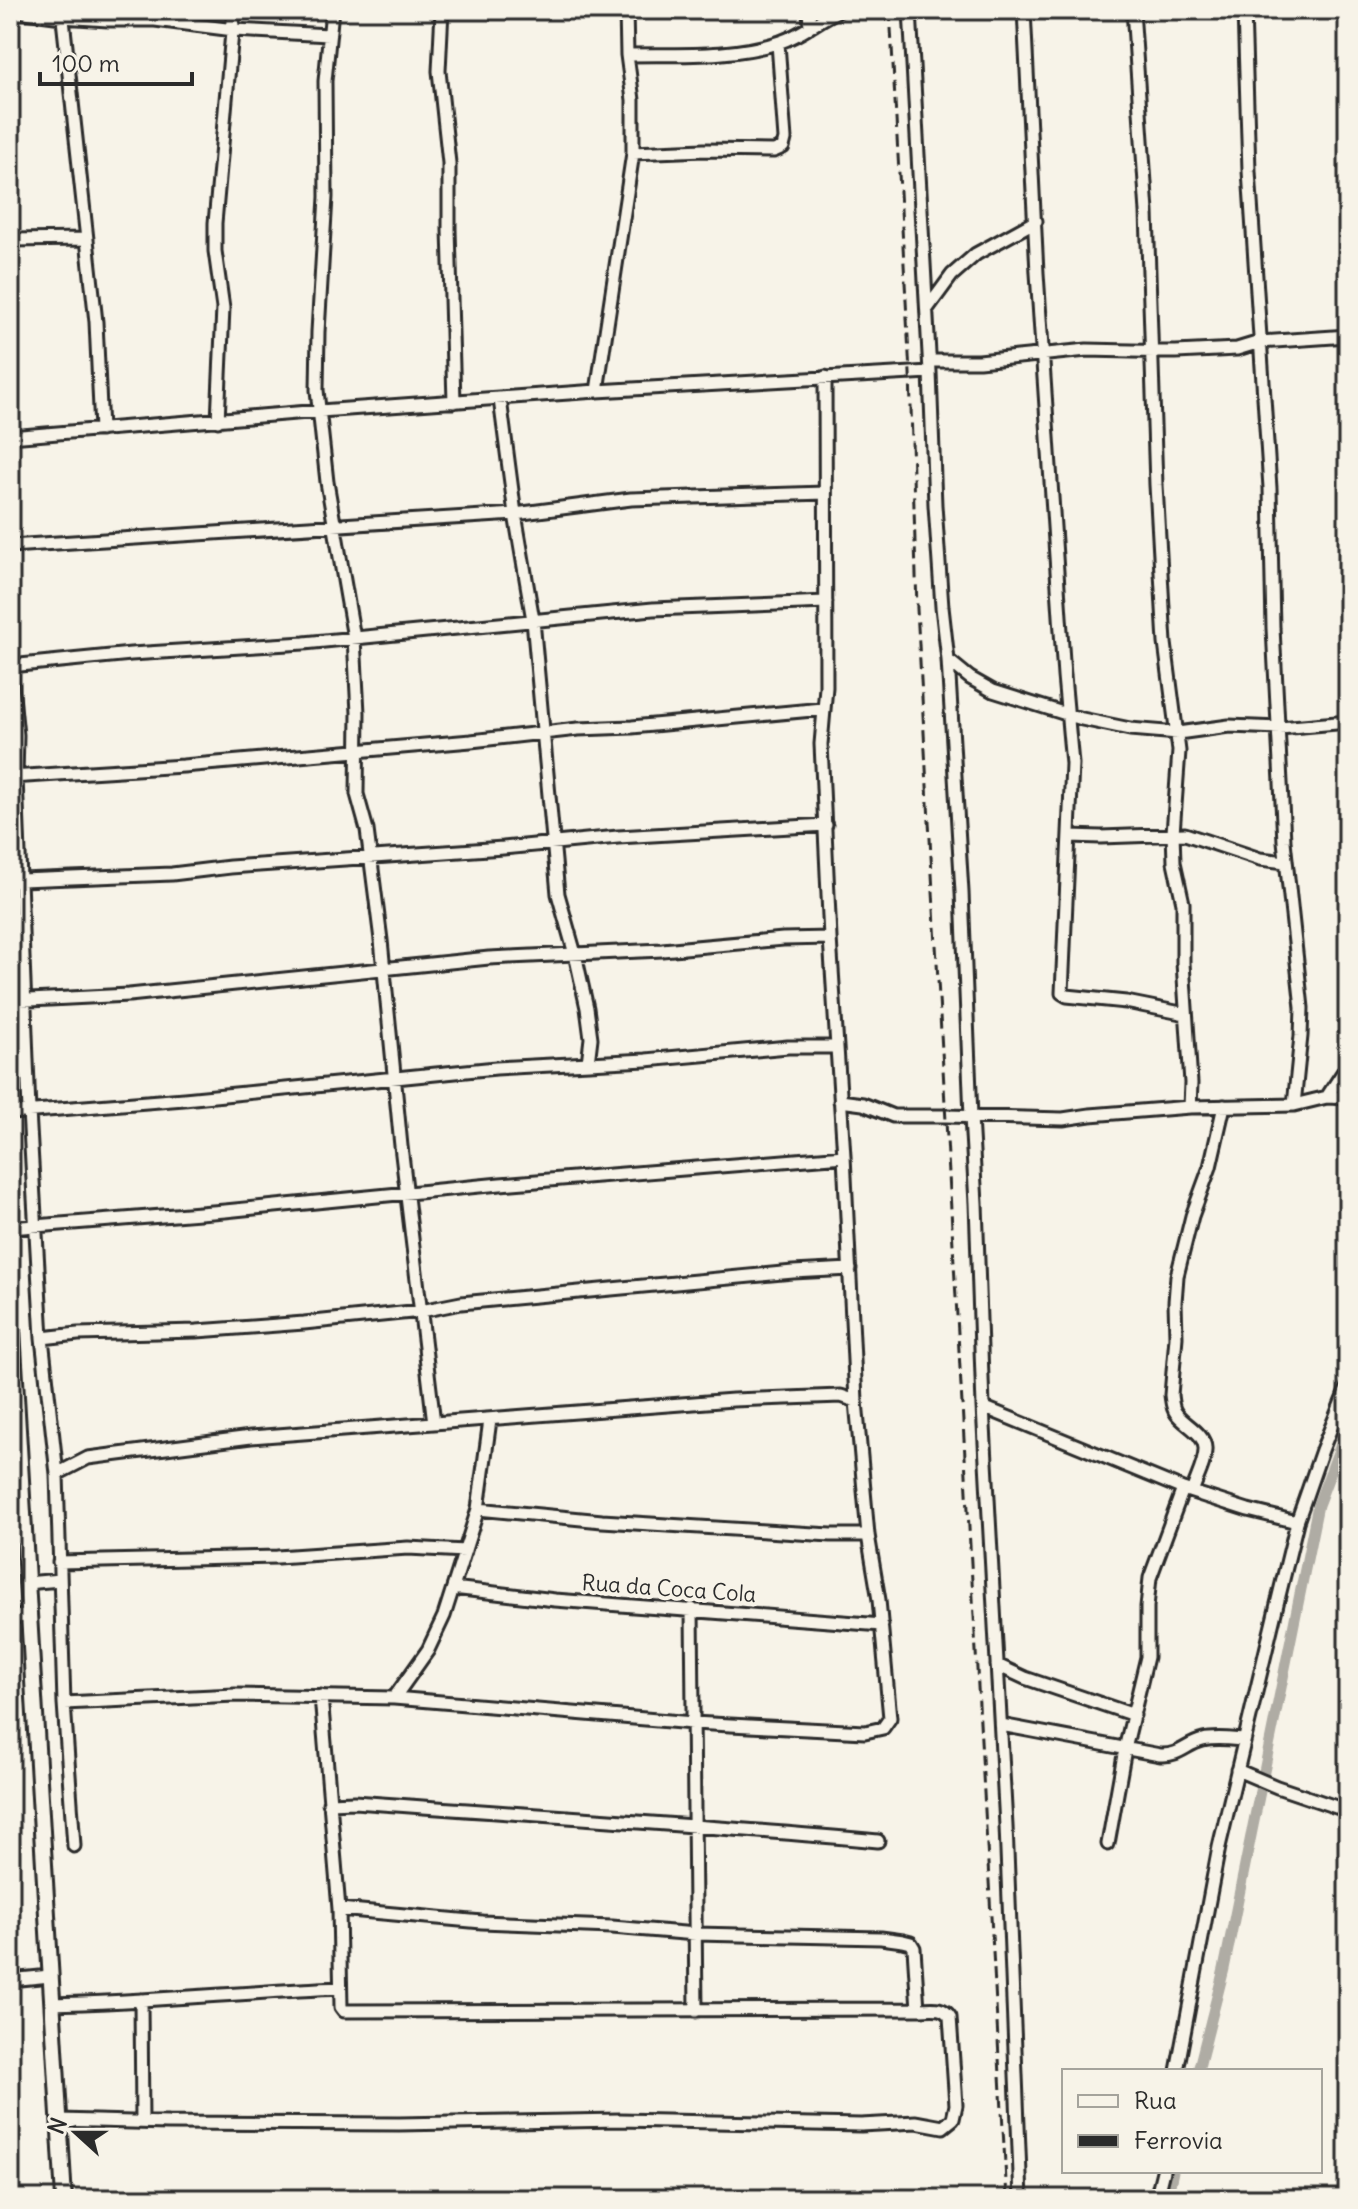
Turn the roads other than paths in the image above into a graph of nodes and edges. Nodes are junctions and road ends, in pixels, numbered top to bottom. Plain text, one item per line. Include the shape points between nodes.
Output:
1 (10, 10) edge
2 (234, 10) edge
3 (332, 10) edge
4 (442, 10) edge
5 (626, 10) edge
6 (809, 10) edge
7 (840, 10) edge
8 (910, 10) edge
9 (1024, 10) edge
10 (1133, 10) edge
11 (1244, 10) edge
12 (62, 14) edge
13 (810, 27) junction
14 (234, 30) junction
15 (329, 35) junction
16 (778, 43) junction
17 (627, 55) junction
18 (633, 153) junction
19 (1036, 221) junction
20 (86, 239) junction
21 (10, 240) edge
22 (927, 309) junction
23 (1348, 336) edge
24 (1260, 342) junction
25 (1152, 352) junction
26 (1043, 355) junction
27 (930, 366) junction
28 (825, 377) junction
29 (597, 391) junction
30 (500, 399) junction
31 (454, 402) junction
32 (320, 411) junction
33 (218, 421) junction
34 (101, 430) junction
35 (10, 437) edge
36 (825, 493) junction
37 (515, 514) junction
38 (334, 525) junction
39 (10, 546) edge
40 (826, 602) junction
41 (533, 620) junction
42 (354, 638) junction
43 (948, 660) junction
44 (10, 666) edge
45 (823, 709) junction
46 (1069, 715) junction
47 (1348, 722) edge
48 (1280, 728) junction
49 (544, 733) junction
50 (1178, 733) junction
51 (357, 750) junction
52 (13, 777) edge
53 (826, 825) junction
54 (1173, 833) junction
55 (1070, 836) junction
56 (554, 843) junction
57 (371, 857) junction
58 (1286, 862) junction
59 (16, 881) edge
60 (830, 938) junction
61 (575, 954) junction
62 (383, 968) junction
63 (25, 999) junction
64 (10, 1001) edge
65 (1186, 1014) junction
66 (837, 1047) junction
67 (588, 1063) junction
68 (1348, 1065) edge
69 (394, 1079) junction
70 (1327, 1097) junction
71 (1348, 1098) edge
72 (840, 1101) junction
73 (1294, 1105) junction
74 (1224, 1106) junction
75 (1190, 1107) junction
76 (29, 1111) junction
77 (10, 1113) edge
78 (971, 1117) junction
79 (844, 1156) junction
80 (407, 1193) junction
81 (36, 1227) junction
82 (10, 1228) edge
83 (850, 1269) junction
84 (10, 1296) edge
85 (421, 1311) junction
86 (42, 1338) junction
87 (1348, 1386) edge
88 (856, 1401) junction
89 (983, 1407) junction
90 (490, 1420) junction
91 (434, 1423) junction
92 (57, 1474) junction
93 (1187, 1490) junction
94 (478, 1509) junction
95 (1297, 1522) junction
96 (868, 1535) junction
97 (465, 1551) junction
98 (59, 1562) junction
99 (60, 1580) junction
100 (26, 1583) junction
101 (453, 1588) junction
102 (692, 1609) junction
103 (29, 1616) junction
104 (10, 1617) edge
105 (882, 1625) junction
106 (997, 1665) junction
107 (321, 1696) junction
108 (394, 1698) junction
109 (64, 1703) junction
110 (1134, 1715) junction
111 (693, 1723) junction
112 (1001, 1725) junction
113 (1243, 1740) junction
114 (1125, 1749) junction
115 (1237, 1770) junction
116 (329, 1803) junction
117 (1348, 1811) edge
118 (695, 1825) junction
119 (878, 1841) dead end
120 (1108, 1844) dead end
121 (74, 1846) dead end
122 (339, 1909) junction
123 (696, 1934) junction
124 (50, 1976) junction
125 (10, 1980) edge
126 (340, 1988) junction
127 (141, 2000) junction
128 (52, 2004) junction
129 (918, 2009) junction
130 (696, 2011) junction
131 (1177, 2069) edge
132 (60, 2120) junction
133 (142, 2122) junction
134 (1162, 2173) edge
135 (64, 2199) edge
136 (1021, 2199) edge
137 (1156, 2199) edge

1 - 12 street
2 - 14 street
3 - 15 street
4 - 31 street via 439,71 449,163
5 - 17 street
6 - 13 street
7 - 13 street
8 - 22 street
9 - 19 street
10 - 25 street
11 - 24 street
12 - 14 street
12 - 20 street
13 - 16 street
14 - 15 street
14 - 33 street via 215,223 223,308
15 - 32 street
16 - 17 street via 707,54
16 - 18 street via 783,147
17 - 18 street
18 - 29 street
19 - 22 street via 976,254
19 - 26 street
20 - 21 street
20 - 34 street
22 - 27 street
23 - 24 street
24 - 25 street via 1237,349
24 - 48 street
25 - 26 street
25 - 50 street via 1165,643
26 - 27 street
26 - 46 street
27 - 28 street
27 - 43 street
28 - 29 street
28 - 36 street
29 - 30 street
30 - 31 street
30 - 37 street
31 - 32 street
32 - 33 street
32 - 38 street
33 - 34 street
34 - 35 street
36 - 37 street via 631,499
36 - 40 street
37 - 38 street
37 - 41 street
38 - 39 street
38 - 42 street
40 - 41 street
40 - 45 street
41 - 42 street
41 - 49 street
42 - 44 street
42 - 51 street
43 - 46 street via 993,691
43 - 78 street
44 - 52 street via 17,735
45 - 49 street
45 - 53 street
46 - 50 street
46 - 55 street
47 - 48 street
48 - 50 street via 1229,726
48 - 58 street
49 - 51 street
49 - 56 street
50 - 54 street
51 - 52 street
51 - 57 street via 357,794
52 - 59 street
53 - 56 street
53 - 60 street
54 - 55 street
54 - 58 street
54 - 65 street via 1183,903
55 - 65 street via 1064,996
56 - 57 street
56 - 61 street via 558,894
57 - 59 street
57 - 62 street
58 - 73 street via 1302,1008
59 - 63 street
60 - 61 street
60 - 66 street
61 - 62 street
61 - 67 street via 591,1038
62 - 63 street via 129,995
62 - 69 street
63 - 64 street
63 - 76 street
65 - 75 street
66 - 67 street
66 - 72 street
67 - 69 street
68 - 70 street
69 - 76 street
69 - 80 street
70 - 71 street
70 - 73 street
72 - 78 street via 893,1116
72 - 79 street
73 - 74 street
74 - 75 street
74 - 93 street via 1177,1276 1172,1404 1205,1449
75 - 78 street via 1063,1119
76 - 77 street
76 - 81 street
78 - 89 street
79 - 80 street
79 - 83 street
80 - 81 street
80 - 85 street
81 - 82 street
81 - 86 street
83 - 85 street via 461,1303
83 - 88 street
84 - 100 main road
85 - 86 street via 197,1331
85 - 91 street
86 - 92 street
87 - 95 street
88 - 90 street via 841,1396 733,1400
88 - 96 street
89 - 93 street
89 - 106 street
90 - 91 street
90 - 94 street
91 - 92 street via 164,1447 88,1458
92 - 98 street
93 - 95 street
93 - 110 street via 1150,1578 1147,1657
94 - 96 street
94 - 97 street
95 - 113 street
96 - 105 street
97 - 98 street via 408,1548
97 - 101 street
98 - 99 street
99 - 100 street
99 - 109 street
100 - 103 main road
101 - 102 street, Rua da Coca Cola
101 - 108 street via 436,1635
102 - 105 street, Rua da Coca Cola
102 - 111 street
103 - 104 street
103 - 124 main road
105 - 111 street via 890,1718 883,1728 865,1732
106 - 110 street
106 - 112 street
107 - 108 street
107 - 109 street
107 - 116 street
108 - 111 street
109 - 121 street
110 - 114 street
111 - 118 street
112 - 114 street
112 - 136 street
113 - 114 street via 1209,1739 1170,1756
113 - 115 street
114 - 120 street
115 - 117 street
115 - 131 street
116 - 118 street
116 - 122 street
118 - 119 street
118 - 123 street
122 - 123 street
122 - 126 street
123 - 129 street via 911,1943
123 - 130 street
124 - 125 street
124 - 128 main road
126 - 127 street
126 - 130 street via 346,2012
127 - 128 street
127 - 133 street
128 - 132 main road
129 - 130 street
129 - 133 street via 940,2008 950,2017 956,2105 953,2119 943,2127 916,2122 620,2120
132 - 133 street
132 - 135 main road
134 - 137 street

